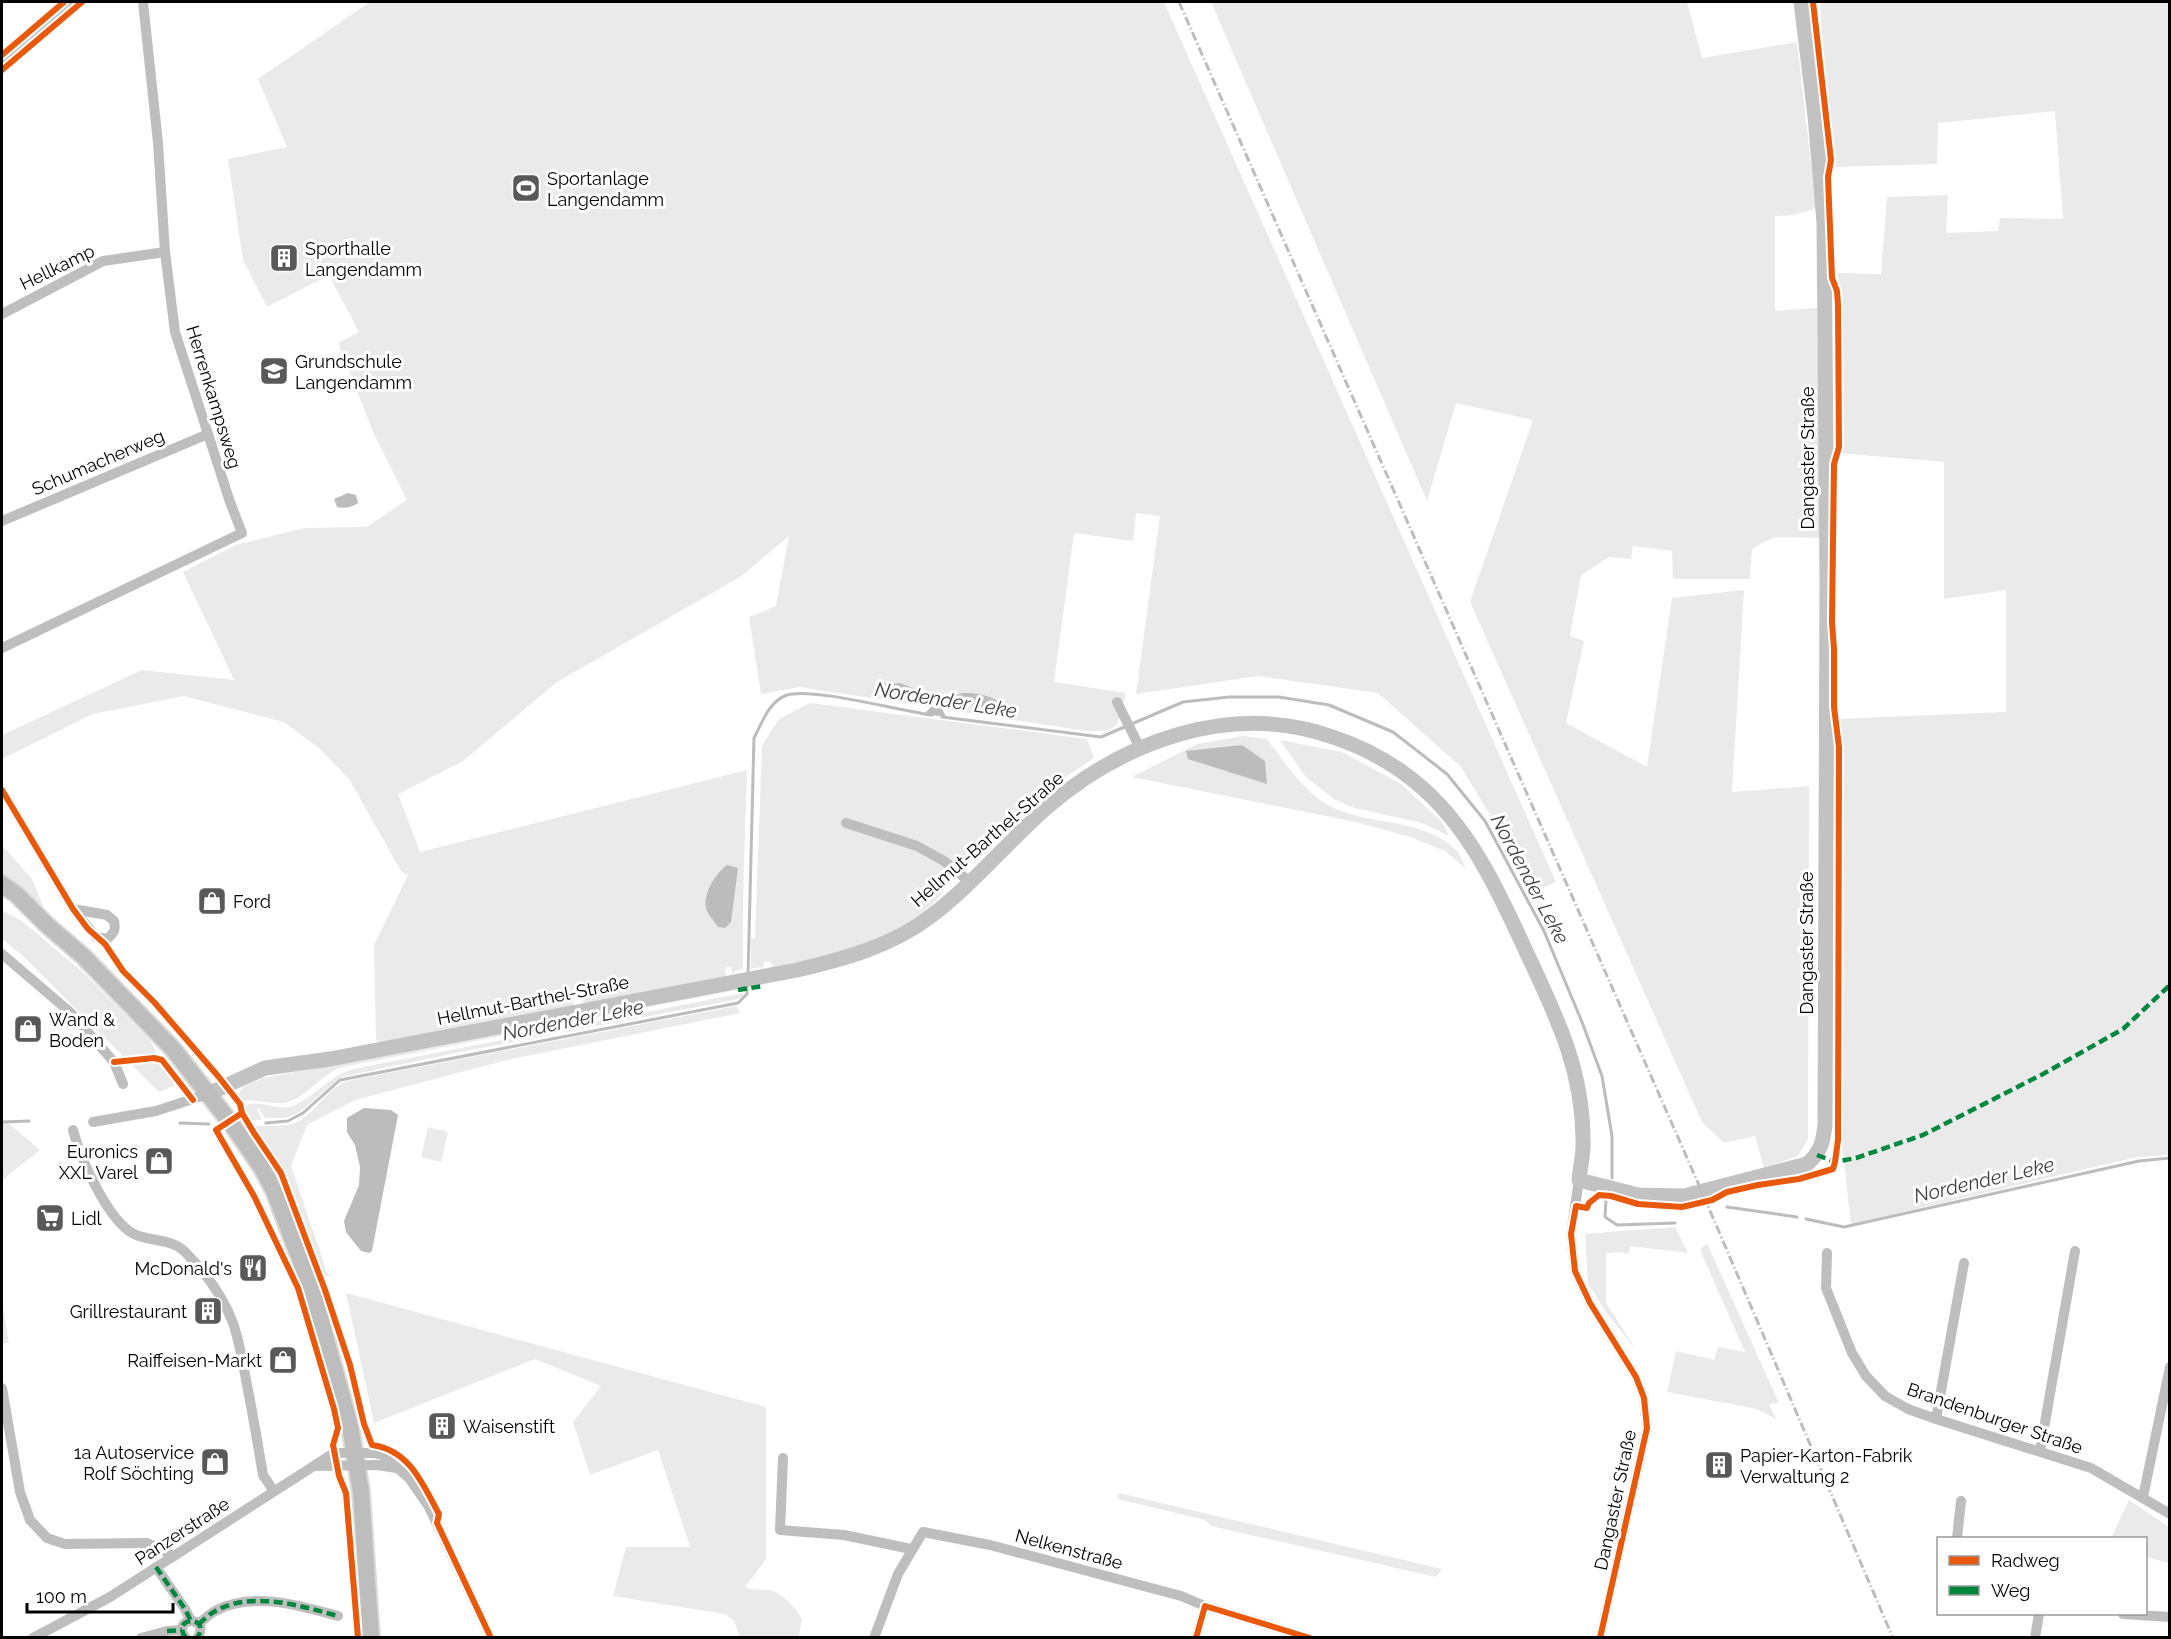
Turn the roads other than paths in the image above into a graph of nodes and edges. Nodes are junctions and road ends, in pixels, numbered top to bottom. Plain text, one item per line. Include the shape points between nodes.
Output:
1 (74, 2) edge
2 (143, 2) edge
3 (1801, 2) edge
4 (2, 63) edge
5 (165, 252) junction
6 (2, 314) edge
7 (208, 434) junction
8 (2, 521) edge
9 (2, 648) edge
10 (1117, 702) dead end
11 (1140, 748) junction
12 (2, 790) edge
13 (846, 824) dead end
14 (970, 882) junction
15 (2, 884) edge
16 (2, 898) edge
17 (73, 909) dead end
18 (48, 926) junction
19 (2, 954) edge
20 (123, 1084) dead end
21 (208, 1094) junction
22 (93, 1122) dead end
23 (73, 1130) dead end
24 (1579, 1180) junction
25 (2075, 1251) dead end
26 (1827, 1253) dead end
27 (1964, 1263) dead end
28 (2169, 1367) edge
29 (2, 1388) edge
30 (1936, 1419) junction
31 (2040, 1451) junction
32 (783, 1458) dead end
33 (356, 1459) junction
34 (273, 1490) junction
35 (2143, 1497) junction
36 (1961, 1501) dead end
37 (2169, 1514) edge
38 (1957, 1537) edge
39 (911, 1549) junction
40 (174, 1556) junction
41 (156, 1567) junction
42 (1205, 1606) junction
43 (2038, 1615) edge
44 (2138, 1615) edge
45 (338, 1616) dead end
46 (2169, 1617) edge
47 (195, 1622) junction
48 (184, 1634) edge
49 (33, 1638) edge
50 (141, 1638) edge
51 (197, 1638) edge
52 (371, 1638) edge
53 (491, 1638) edge
54 (874, 1638) edge
55 (1196, 1638) edge
56 (1310, 1638) edge
57 (1600, 1638) edge
58 (2035, 1638) edge

1 - 4 street
2 - 5 street, Herrenkampsweg
3 - 24 street, Dangaster Straße via 1824,222 1827,581 1823,1143 1818,1155 1807,1164 1684,1196 1638,1196
5 - 6 street, Hellkamp via 103,261
5 - 7 street, Herrenkampsweg via 175,332
7 - 8 street, Schumacherweg
7 - 9 street, Herrenkampsweg via 242,533
10 - 11 street
11 - 14 street, Hellmut-Barthel-Straße via 1065,792
11 - 24 street, Hellmut-Barthel-Straße via 1201,727 1254,722 1296,726 1373,753 1408,775 1430,795 1470,842 1562,1028 1578,1090 1584,1140
12 - 17 street
13 - 14 street via 917,846
14 - 21 street, Hellmut-Barthel-Straße via 906,933 828,963 330,1059 265,1068
15 - 18 main road
16 - 18 main road
18 - 21 main road via 118,990
19 - 20 street via 70,1013 114,1062
21 - 22 street via 156,1111
21 - 33 main road via 262,1168 283,1210 325,1331
23 - 34 street via 115,1218 135,1235 182,1249 224,1304 240,1344 263,1475
24 - 57 street, Dangaster Straße via 1571,1234 1575,1271 1636,1377 1644,1398 1647,1428
25 - 31 street
26 - 30 street, Brandenburger Straße via 1826,1288 1852,1353 1866,1376 1885,1396
27 - 30 street
28 - 35 street
29 - 40 street via 20,1492 30,1520 47,1538 65,1544 147,1543
30 - 31 street, Brandenburger Straße
31 - 35 street, Brandenburger Straße via 2091,1468
32 - 39 street via 780,1530 844,1535
33 - 34 street, Panzerstraße via 334,1453
33 - 52 main road
33 - 53 street, Panzerstraße via 382,1455 409,1478 429,1507
34 - 40 street, Panzerstraße
35 - 37 street, Brandenburger Straße
36 - 38 street
39 - 42 street, Nelkenstraße via 923,1532 990,1545 1181,1596
39 - 54 street
40 - 41 street, Panzerstraße
41 - 47 street
41 - 49 street, Panzerstraße
42 - 55 street
42 - 56 street, Nelkenstraße
43 - 58 street
44 - 46 street
45 - 47 street via 264,1600 230,1605
47 - 48 street via 185,1623
47 - 51 street via 201,1630
48 - 50 street via 167,1631

